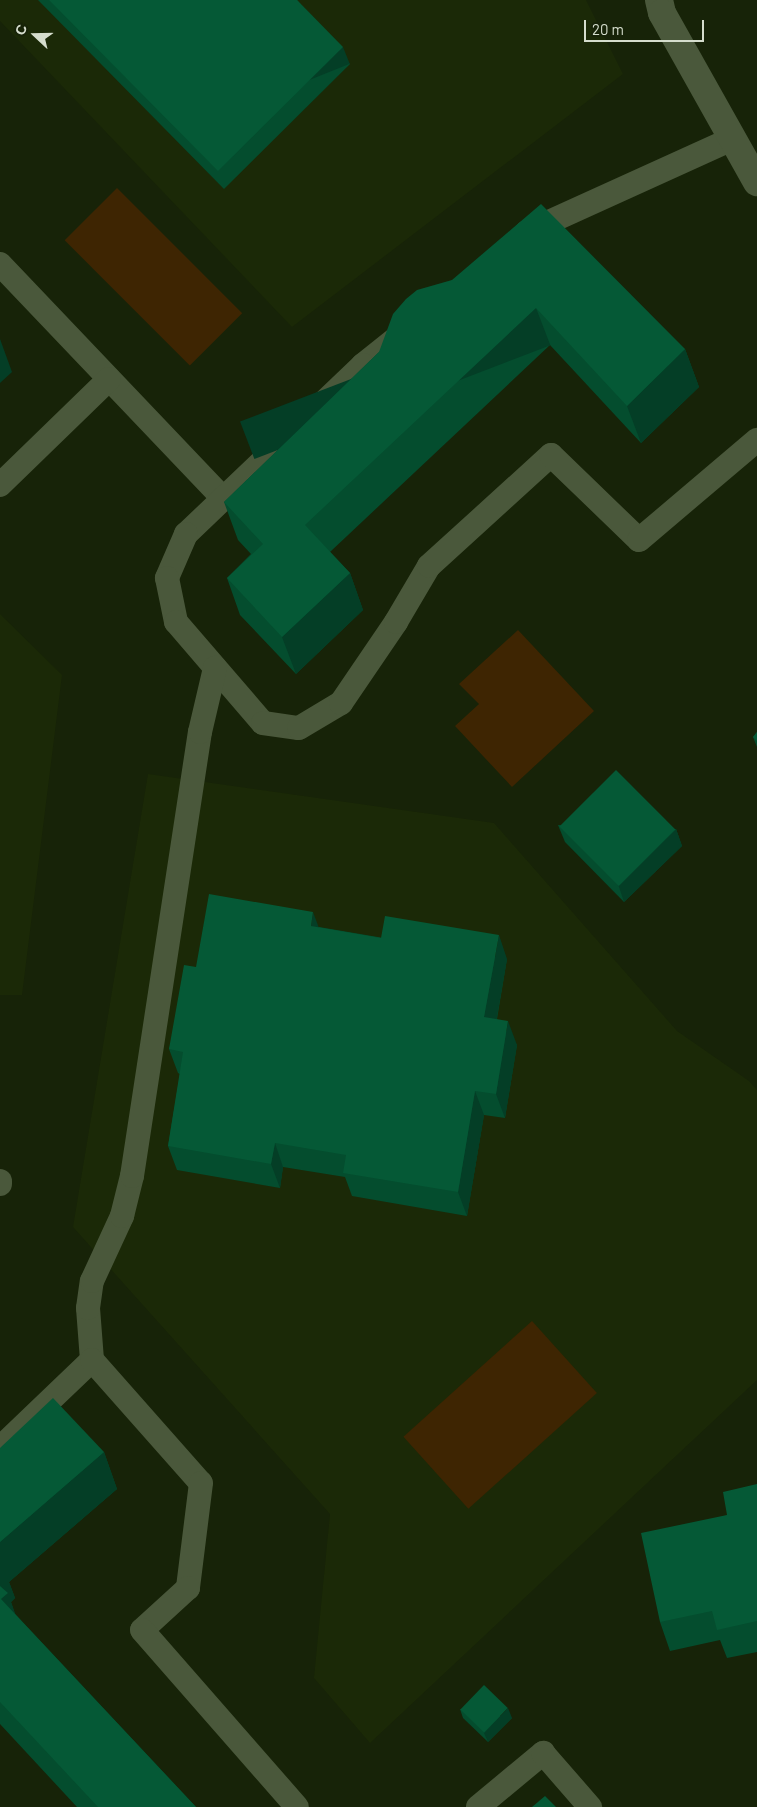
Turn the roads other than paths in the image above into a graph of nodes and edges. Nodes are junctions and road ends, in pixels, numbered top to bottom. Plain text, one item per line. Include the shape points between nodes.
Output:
1 (659, 0) edge
2 (732, 139) junction
3 (757, 182) edge
4 (512, 243) edge
5 (0, 264) edge
6 (423, 316) edge
7 (109, 379) junction
8 (757, 440) edge
9 (0, 485) edge
10 (223, 498) junction
11 (216, 668) junction
12 (92, 1360) junction
13 (0, 1448) edge
14 (297, 1807) edge
15 (478, 1807) edge
16 (590, 1807) edge

1 - 2 main road via 662,13
2 - 3 main road
2 - 4 lane via 569,210
5 - 7 lane
6 - 10 lane via 363,365
7 - 9 lane
7 - 10 lane
8 - 11 lane via 640,540 551,456 429,566 341,703 299,728 263,723
10 - 11 lane via 186,534 168,578 176,622
11 - 12 lane via 200,732 132,1176 122,1216 92,1281 88,1308
12 - 13 lane
12 - 14 lane via 201,1483 188,1588 142,1630
15 - 16 lane via 543,1753

